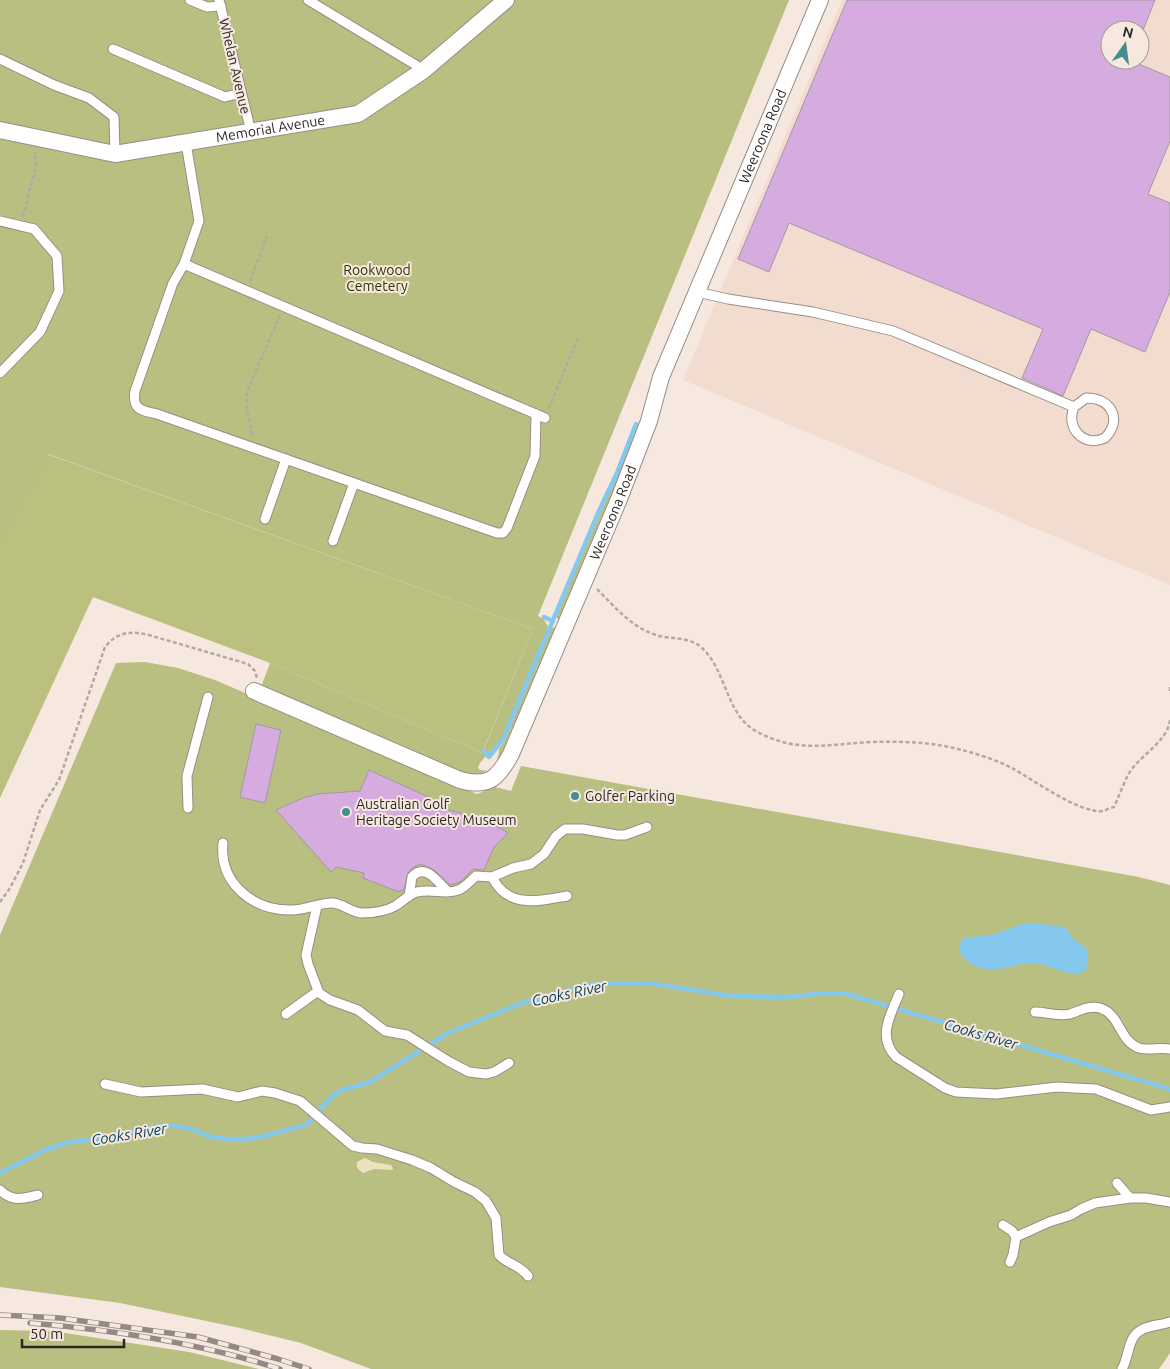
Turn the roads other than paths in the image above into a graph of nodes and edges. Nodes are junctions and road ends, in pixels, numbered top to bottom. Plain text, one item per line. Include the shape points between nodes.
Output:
1 (190, 0) edge
2 (308, 0) edge
3 (506, 0) edge
4 (820, 0) edge
5 (220, 3) edge
6 (112, 49) dead end
7 (0, 59) edge
8 (424, 70) junction
9 (242, 93) junction
10 (0, 130) edge
11 (250, 132) junction
12 (186, 142) junction
13 (115, 154) junction
14 (0, 221) edge
15 (184, 264) junction
16 (697, 292) junction
17 (0, 372) edge
18 (1074, 407) junction
19 (536, 414) junction
20 (545, 418) road end
21 (286, 459) junction
22 (354, 483) junction
23 (265, 518) dead end
24 (333, 541) dead end
25 (254, 691) road end
26 (208, 697) dead end
27 (188, 808) dead end
28 (647, 827) dead end
29 (223, 843) dead end
30 (492, 877) junction
31 (447, 891) junction
32 (409, 896) junction
33 (567, 896) dead end
34 (318, 906) junction
35 (318, 991) junction
36 (899, 994) dead end
37 (1035, 1012) dead end
38 (286, 1014) dead end
39 (1170, 1048) edge
40 (509, 1063) dead end
41 (105, 1084) dead end
42 (1170, 1108) edge
43 (1117, 1183) dead end
44 (2, 1192) edge
45 (38, 1195) dead end
46 (1130, 1198) junction
47 (1170, 1202) edge
48 (1003, 1225) dead end
49 (1016, 1237) junction
50 (1010, 1262) dead end
51 (528, 1276) dead end
52 (1170, 1322) edge
53 (1122, 1369) edge

1 - 5 lane via 207,7
2 - 8 lane
3 - 8 street, Memorial Avenue
4 - 16 street, Weeroona Road
5 - 9 lane, Whelan Avenue
6 - 9 lane via 226,97
7 - 13 lane via 90,98 114,117
8 - 11 street, Memorial Avenue via 358,114
9 - 11 lane, Whelan Avenue
10 - 13 street, Memorial Avenue
11 - 12 street, Memorial Avenue
12 - 13 street, Memorial Avenue
12 - 15 lane via 199,221
14 - 17 lane via 34,229 57,256 59,291 40,332
15 - 19 lane
15 - 21 lane via 173,283 136,391 134,400 137,407
16 - 18 lane via 813,312 893,331
16 - 25 street, Weeroona Road via 661,377 644,436 585,579 511,754 496,777 481,784 449,776
18 - 18 lane via 1084,399 1093,398 1109,406 1114,417 1105,438 1091,441 1076,433 1072,418
19 - 20 lane
19 - 22 lane via 535,456 507,528 502,533 497,534
21 - 22 lane
21 - 23 lane
22 - 24 lane
26 - 27 lane via 187,776
28 - 30 lane via 625,835 565,829 559,832 537,861
29 - 34 lane via 226,873 248,898 270,908 284,910
30 - 31 lane via 476,876 458,890
30 - 33 lane via 503,892 517,899 543,900
31 - 32 lane via 429,890
31 - 32 lane via 430,874 418,872 412,877
32 - 34 lane via 390,909 376,912 360,913 334,903
34 - 35 lane via 306,955
35 - 38 lane
35 - 40 lane via 330,1000 358,1010 385,1031 407,1035 469,1072 486,1074
36 - 42 lane via 888,1022 886,1041 890,1051 946,1088 956,1092 996,1094 1057,1087 1096,1089 1151,1110
37 - 39 lane via 1067,1015 1096,1007 1113,1016 1132,1044 1146,1050
41 - 51 lane via 141,1092 202,1089 234,1097 267,1092 294,1098 357,1148 377,1149 412,1160 476,1192 496,1218 499,1255
43 - 46 lane
44 - 45 lane via 9,1198 20,1200
46 - 47 lane
46 - 49 lane via 1088,1206
48 - 49 lane
49 - 50 lane
52 - 53 lane via 1136,1333

